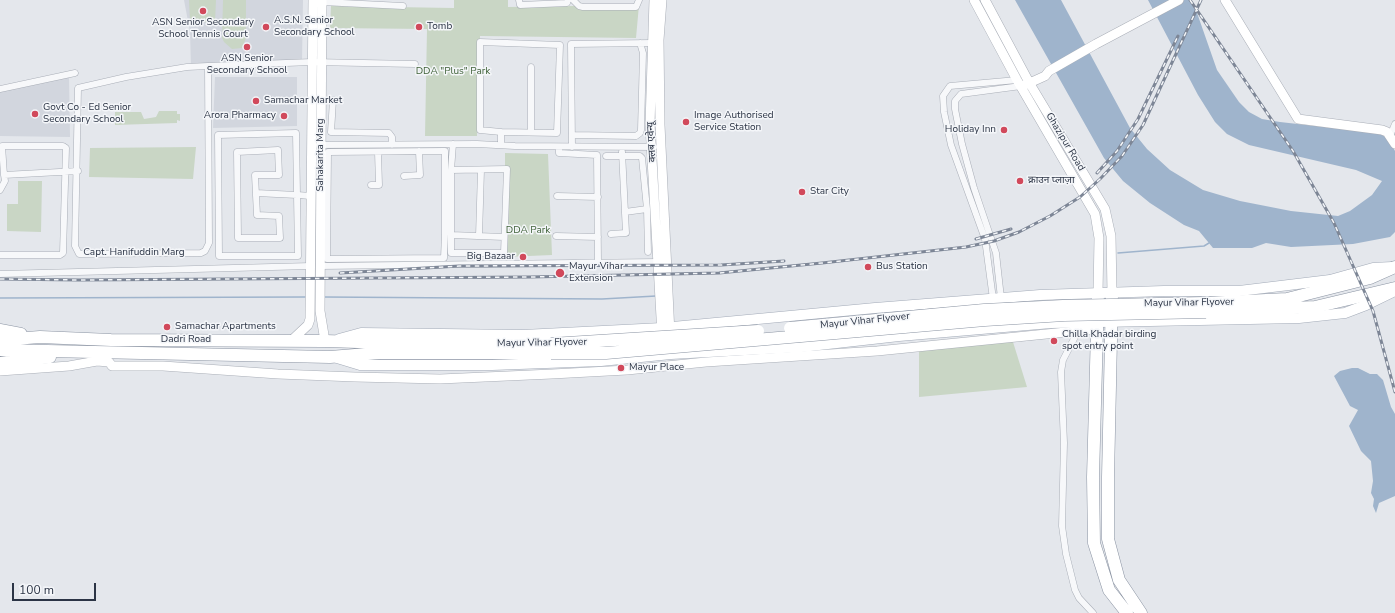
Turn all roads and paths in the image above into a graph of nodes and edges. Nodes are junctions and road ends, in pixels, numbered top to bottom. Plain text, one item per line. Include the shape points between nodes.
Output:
1 (519, 0) edge
2 (568, 0) edge
3 (573, 0) edge
4 (639, 0) edge
5 (654, 0) edge
6 (662, 0) edge
7 (974, 0) edge
8 (985, 0) edge
9 (1179, 0) edge
10 (1225, 0) edge
11 (319, 1) edge
12 (403, 6) dead end
13 (640, 43) junction
14 (652, 43) junction
15 (317, 63) junction
16 (415, 64) dead end
17 (208, 66) junction
18 (531, 67) dead end
19 (75, 73) dead end
20 (1031, 80) junction
21 (1019, 83) junction
22 (0, 89) edge
23 (946, 90) junction
24 (957, 96) junction
25 (333, 100) dead end
26 (1395, 124) edge
27 (501, 132) junction
28 (531, 132) junction
29 (572, 134) junction
30 (1390, 136) junction
31 (440, 144) junction
32 (453, 144) junction
33 (1395, 144) edge
34 (320, 145) junction
35 (392, 145) junction
36 (500, 145) junction
37 (559, 147) junction
38 (572, 147) junction
39 (622, 147) junction
40 (652, 147) junction
41 (661, 148) junction
42 (419, 151) junction
43 (440, 151) junction
44 (328, 152) junction
45 (378, 152) junction
46 (606, 156) dead end
47 (622, 156) junction
48 (451, 170) junction
49 (481, 170) junction
50 (66, 171) junction
51 (78, 171) junction
52 (4, 175) junction
53 (404, 176) dead end
54 (371, 185) dead end
55 (0, 190) edge
56 (256, 193) junction
57 (297, 195) junction
58 (311, 196) junction
59 (556, 196) dead end
60 (598, 197) junction
61 (647, 210) junction
62 (625, 212) junction
63 (611, 234) dead end
64 (451, 235) junction
65 (479, 236) junction
66 (556, 236) dead end
67 (504, 237) junction
68 (598, 237) junction
69 (648, 252) dead end
70 (0, 256) edge
71 (598, 262) junction
72 (658, 262) junction
73 (311, 266) junction
74 (320, 266) junction
75 (1395, 267) edge
76 (0, 274) edge
77 (663, 284) junction
78 (1395, 290) edge
79 (1164, 291) junction
80 (1098, 293) junction
81 (1112, 293) junction
82 (997, 298) junction
83 (1166, 320) junction
84 (1112, 322) junction
85 (1097, 326) junction
86 (665, 328) junction
87 (0, 330) edge
88 (1078, 331) junction
89 (598, 332) junction
90 (40, 337) junction
91 (0, 340) edge
92 (292, 340) junction
93 (328, 341) junction
94 (0, 350) edge
95 (96, 351) junction
96 (800, 351) junction
97 (667, 354) junction
98 (330, 357) junction
99 (601, 361) junction
100 (0, 363) edge
101 (0, 371) edge
102 (1093, 613) edge
103 (1127, 613) edge
104 (1141, 613) edge

1 - 2 street via 520,5
3 - 4 street via 579,6 598,7 636,7
5 - 14 street, क्लब एवेन्यू
6 - 41 street, क्लब एवेन्यू via 659,40
7 - 21 street, Ghazipur Road
8 - 20 street, Ghazipur Road
9 - 20 street via 1049,71 1042,71
10 - 30 street via 1298,119 1382,130
11 - 12 street
11 - 15 street, Sahakarita Marg
13 - 14 street
13 - 29 street via 572,44
13 - 29 street via 643,53 640,133 636,136
14 - 40 street, क्लब एवेन्यू
15 - 16 street, Capt. Hanifuddin Marg
15 - 17 street, Capt. Hanifuddin Marg
15 - 34 street, Sahakarita Marg
17 - 51 street, Capt. Hanifuddin Marg via 126,77 78,88
17 - 51 street, Capt. Hanifuddin Marg via 209,243 205,251 79,254 75,246
18 - 28 street
19 - 22 street
20 - 21 street
20 - 81 street, Ghazipur Road via 1105,209 1111,236
21 - 23 street via 950,86
21 - 24 street
21 - 80 street, Ghazipur Road via 1095,214 1099,238
23 - 24 street
23 - 82 street via 942,99 951,145 985,239
24 - 82 street via 954,110 962,144 996,252
25 - 35 street via 331,132 389,133
26 - 30 street
27 - 28 street
27 - 28 street via 480,130 480,42 560,45 557,133
27 - 36 street
29 - 38 street
30 - 33 street
31 - 32 street
31 - 35 street
31 - 43 street
32 - 36 street
32 - 48 street
34 - 35 street
34 - 44 street
34 - 58 street, Sahakarita Marg
34 - 74 street, Sahakarita Marg
36 - 37 street
37 - 38 street
37 - 60 street via 559,153 597,155
38 - 39 street
39 - 40 street
39 - 47 street
40 - 41 street
40 - 72 street, क्लब एवेन्यू
41 - 77 street, क्लब एवेन्यू
42 - 43 street
42 - 45 street
42 - 53 street via 420,175
43 - 44 street via 445,151 444,258 327,259
44 - 45 street
45 - 54 street via 379,185
46 - 47 street
47 - 61 street, क्लब एवेन्यू via 642,158
47 - 62 street
48 - 49 street
48 - 64 street
49 - 65 street
49 - 67 street via 507,170
50 - 51 street
50 - 52 street
50 - 52 street via 65,146 9,145 2,146
50 - 70 street via 62,255
52 - 55 street via 5,181
56 - 56 street via 257,215 279,216 280,238 238,238 237,152 278,150 279,175 255,175
56 - 57 street
57 - 57 street via 298,256 219,256 218,135 296,133
57 - 58 street
58 - 73 street, Sahakarita Marg
59 - 60 street
60 - 68 street
61 - 62 street
61 - 69 street, क्लब एवेन्यू
62 - 63 street via 626,233
64 - 65 street
64 - 67 street via 451,253 504,253
65 - 67 street
66 - 68 street
68 - 71 street
71 - 72 street
71 - 74 street
72 - 77 street, क्लब एवेन्यू
73 - 76 street
73 - 92 street, Sahakarita Marg via 308,325
74 - 93 street, Sahakarita Marg via 320,311
75 - 79 main road via 1373,268 1330,280 1239,291
75 - 93 highway, Mayur Vihar Flyover, bridge via 1370,278 1308,294 1252,301 992,310 756,331 551,344
77 - 86 street
78 - 83 main road via 1366,305 1345,312 1264,320
78 - 98 highway, Mayur Vihar Flyover, bridge via 1315,307 985,320 606,353 380,353
79 - 81 main road
79 - 83 main road via 1154,297 1152,307 1157,315
80 - 81 main road
80 - 82 main road
80 - 85 highway
81 - 84 highway
82 - 86 main road
83 - 84 main road
84 - 85 main road
84 - 104 highway via 1108,539 1119,580
85 - 88 street
85 - 96 main road via 1051,323 899,336
85 - 103 highway via 1094,543 1109,590
86 - 89 main road
86 - 97 street
87 - 90 highway
88 - 96 street via 877,351
88 - 102 street via 1063,360 1061,372 1064,450 1062,526 1075,590
89 - 93 main road via 523,335 361,333
89 - 99 main road via 607,336 611,344 609,352
90 - 91 highway
90 - 92 highway, Dadri Road via 111,340
92 - 93 highway, Dadri Road
94 - 95 highway
95 - 98 highway, Dadri Road
95 - 100 highway
96 - 97 main road
96 - 101 street via 620,370 440,379 294,375 163,366 112,366 109,362 97,361 69,366
97 - 99 main road
98 - 99 main road via 360,365 492,365

